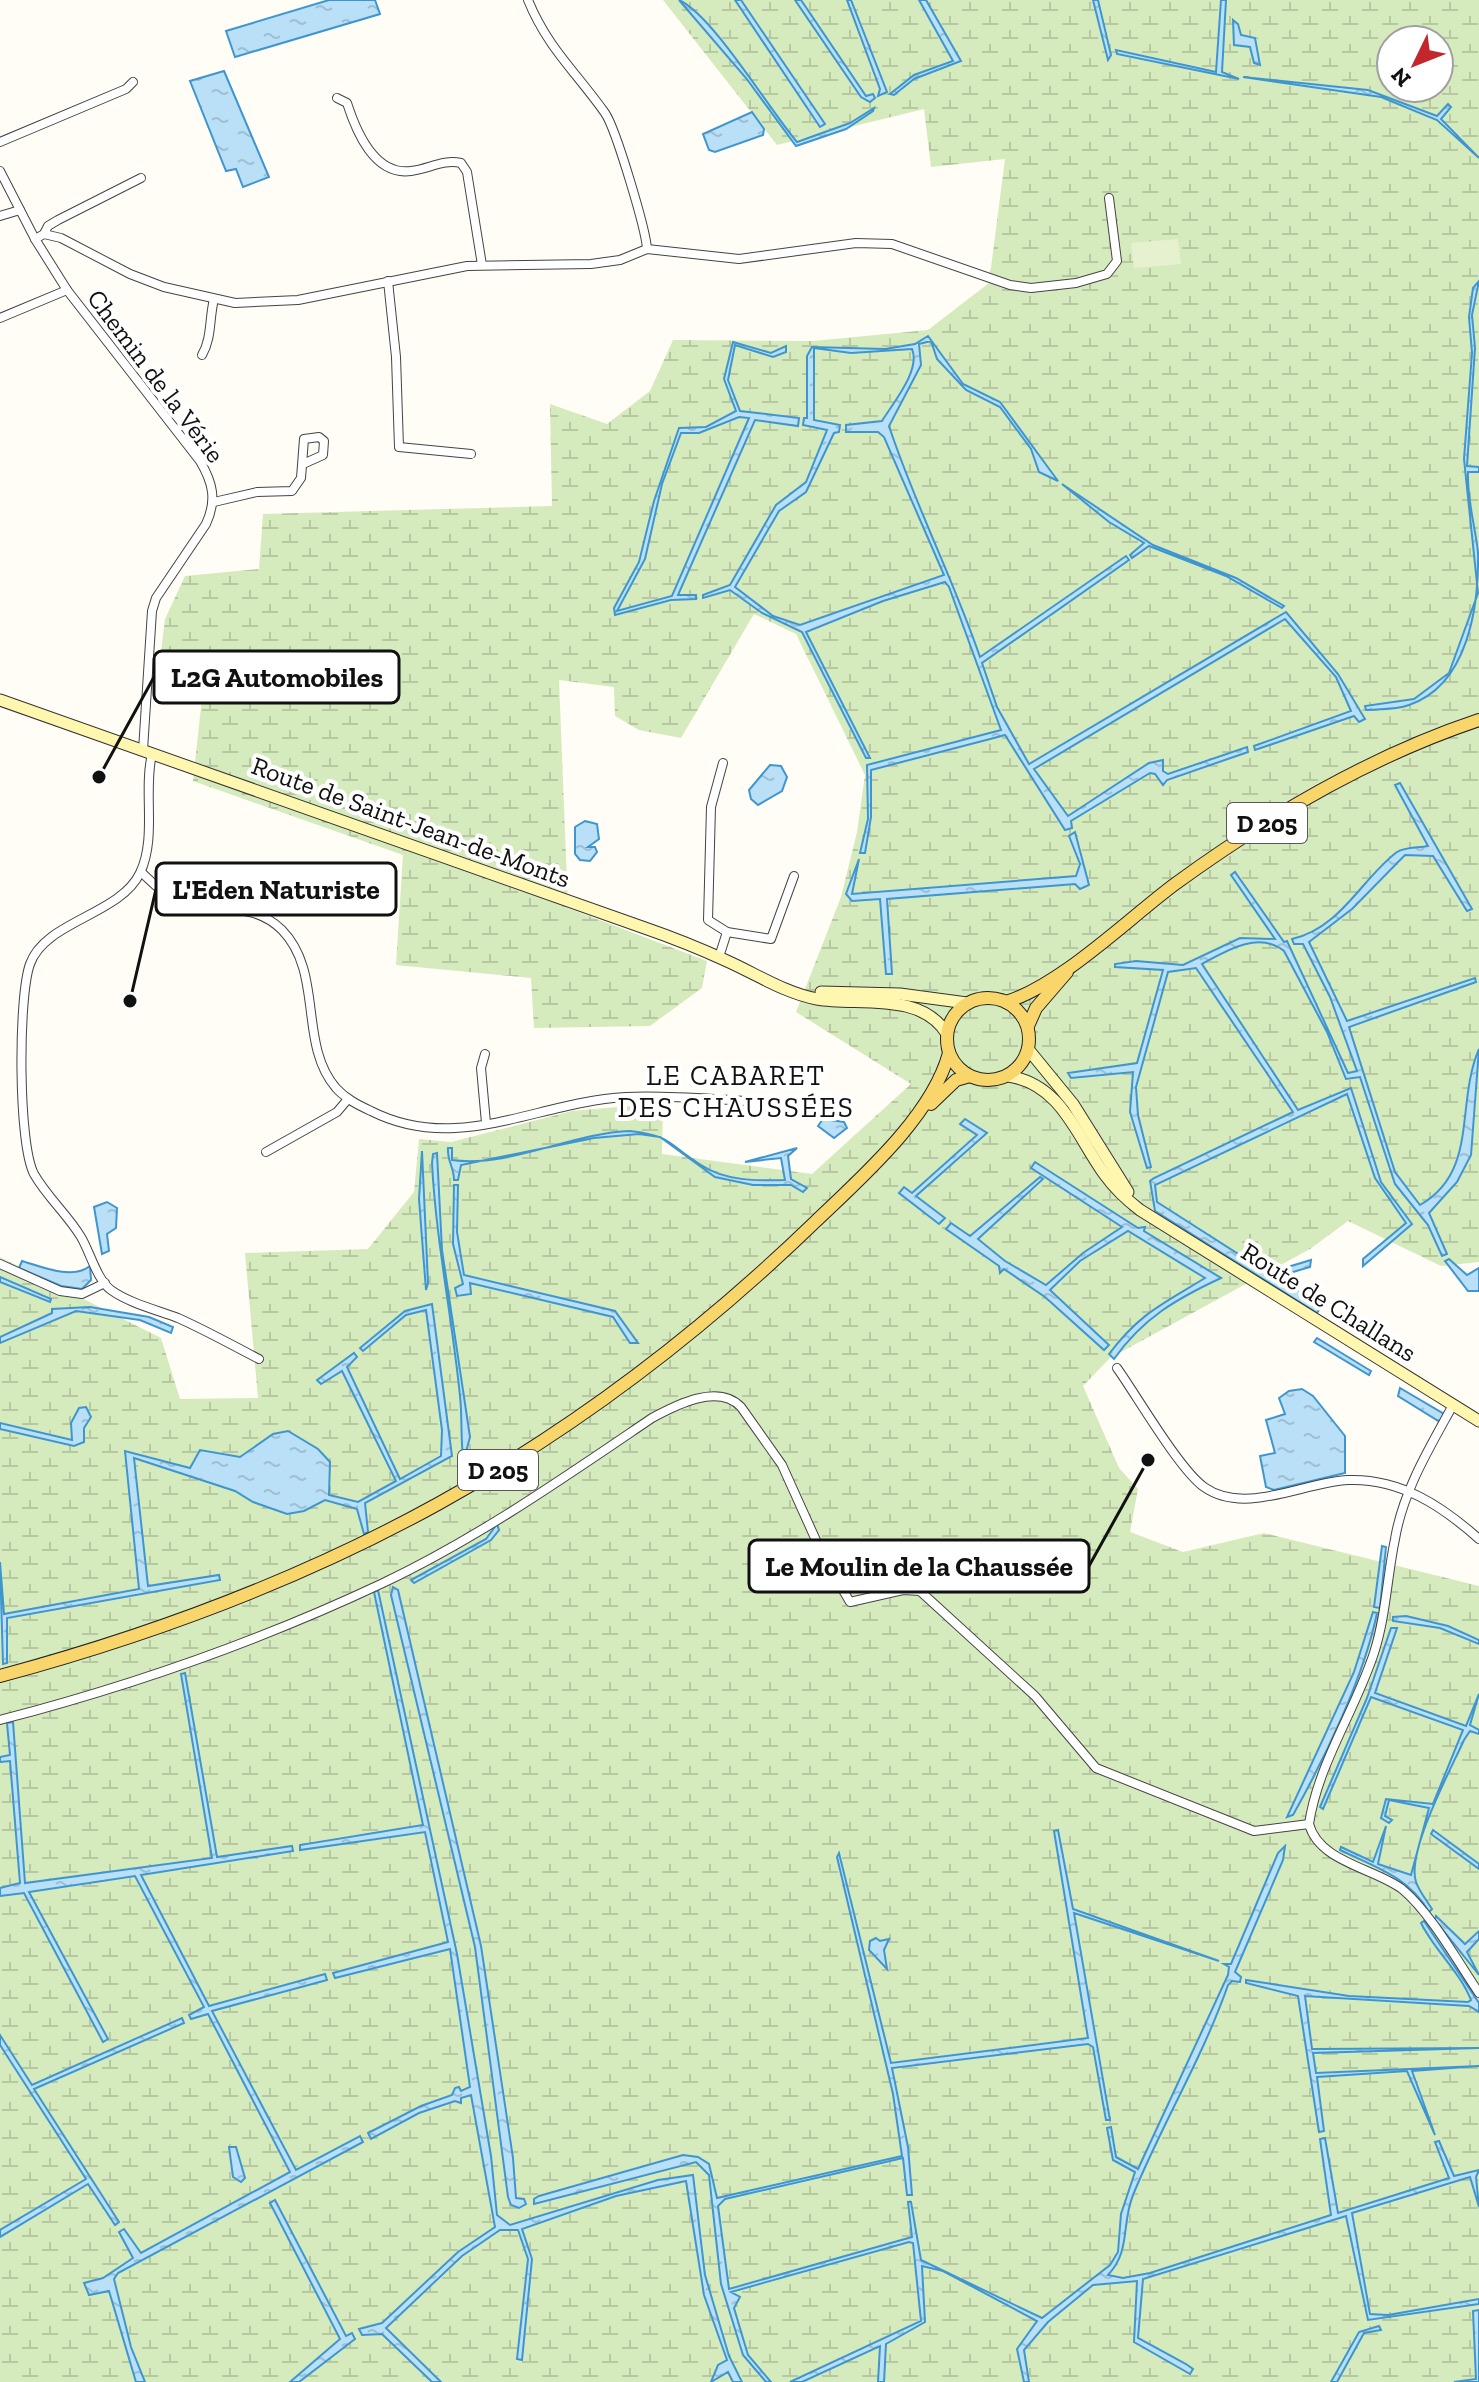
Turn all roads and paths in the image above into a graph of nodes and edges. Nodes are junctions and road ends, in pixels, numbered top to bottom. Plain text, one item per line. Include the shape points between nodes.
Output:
1 (528, 0) edge
2 (133, 82) dead end
3 (337, 98) dead end
4 (0, 142) edge
5 (0, 171) edge
6 (141, 178) dead end
7 (1109, 198) dead end
8 (20, 210) junction
9 (0, 216) edge
10 (44, 234) junction
11 (35, 239) junction
12 (647, 249) junction
13 (482, 265) junction
14 (388, 281) junction
15 (67, 290) junction
16 (214, 299) junction
17 (0, 318) edge
18 (202, 355) dead end
19 (471, 454) dead end
20 (303, 464) dead end
21 (214, 502) junction
22 (0, 700) edge
23 (1479, 720) edge
24 (148, 752) junction
25 (723, 763) dead end
26 (141, 872) junction
27 (794, 876) dead end
28 (727, 932) junction
29 (719, 957) junction
30 (1076, 961) junction
31 (848, 997) junction
32 (1006, 1002) junction
33 (967, 1003) junction
34 (1028, 1026) junction
35 (947, 1034) junction
36 (1028, 1049) junction
37 (949, 1053) junction
38 (485, 1054) dead end
39 (970, 1076) junction
40 (1008, 1076) junction
41 (348, 1099) junction
42 (747, 1101) dead end
43 (911, 1122) junction
44 (486, 1123) junction
45 (266, 1152) dead end
46 (1157, 1221) junction
47 (0, 1264) edge
48 (105, 1283) junction
49 (259, 1359) dead end
50 (1117, 1368) dead end
51 (1453, 1405) junction
52 (1479, 1421) edge
53 (1408, 1492) junction
54 (1479, 1539) edge
55 (0, 1676) edge
56 (0, 1720) edge
57 (1309, 1824) junction
58 (1479, 1993) edge

1 - 12 street via 547,42 616,134
2 - 4 street
3 - 13 street via 347,103 362,142 388,165 411,172 461,163 467,172
5 - 8 street, Chemin de la Vérie
6 - 10 street via 58,220
7 - 12 street via 1117,261 1107,274 1031,288 892,244 856,243 739,259
8 - 9 street
8 - 11 street, Chemin de la Vérie
10 - 11 street
10 - 16 street via 130,274
11 - 15 street, Chemin de la Vérie
12 - 13 street via 591,264
13 - 14 street
14 - 16 street via 298,300
14 - 19 street via 399,447
15 - 17 street
15 - 21 street, Chemin de la Vérie via 200,461
16 - 18 street via 210,343
20 - 21 street via 292,491
21 - 24 street, Chemin de la Vérie via 152,611
22 - 24 main road, Route de Saint-Jean-de-Monts
23 - 30 main road, D 205 via 1341,781 1281,815 1220,852
24 - 26 street, Chemin de la Vérie
24 - 29 main road, Route de Saint-Jean-de-Monts
25 - 28 street via 711,807 707,913 711,925
26 - 41 street via 177,901 246,910 284,933 300,958 320,1062
26 - 48 street via 131,887 36,952 24,996 24,1110 34,1173 77,1230
27 - 28 street via 771,939
28 - 29 street
29 - 31 main road, Route de Saint-Jean-de-Monts via 778,986
30 - 32 main road, D 205
30 - 34 main road, D 205 via 1036,1008
31 - 33 main road via 900,994
31 - 35 main road via 912,1008 936,1019
32 - 33 main road via 987,997
32 - 34 main road
33 - 35 main road
34 - 36 main road
35 - 37 main road
36 - 40 main road
36 - 46 main road, Route de Challans via 1086,1122 1125,1189
37 - 39 main road
37 - 43 main road, D 205 via 931,1095
38 - 44 street via 481,1068
39 - 40 main road
39 - 43 main road, D 205 via 949,1085
40 - 46 main road, Route de Challans via 1030,1083 1064,1110 1109,1181
41 - 44 street via 413,1128 456,1131
41 - 45 street via 337,1112
42 - 44 street via 626,1097
43 - 55 main road, D 205 via 777,1259 688,1336 522,1456 398,1527 267,1588 131,1639
46 - 51 main road, Route de Challans
47 - 48 street via 60,1291 82,1294
48 - 49 street
50 - 53 street via 1195,1479 1214,1493 1267,1496 1350,1480
51 - 52 main road, Route de Challans
51 - 53 street
53 - 54 street via 1431,1501
53 - 57 street via 1373,1654 1320,1783
56 - 57 street via 104,1692 216,1653 383,1582 505,1515 652,1418 717,1395 734,1399 782,1465 846,1599 920,1591 1035,1696 1096,1768 1254,1831
57 - 58 street via 1327,1849 1411,1897

